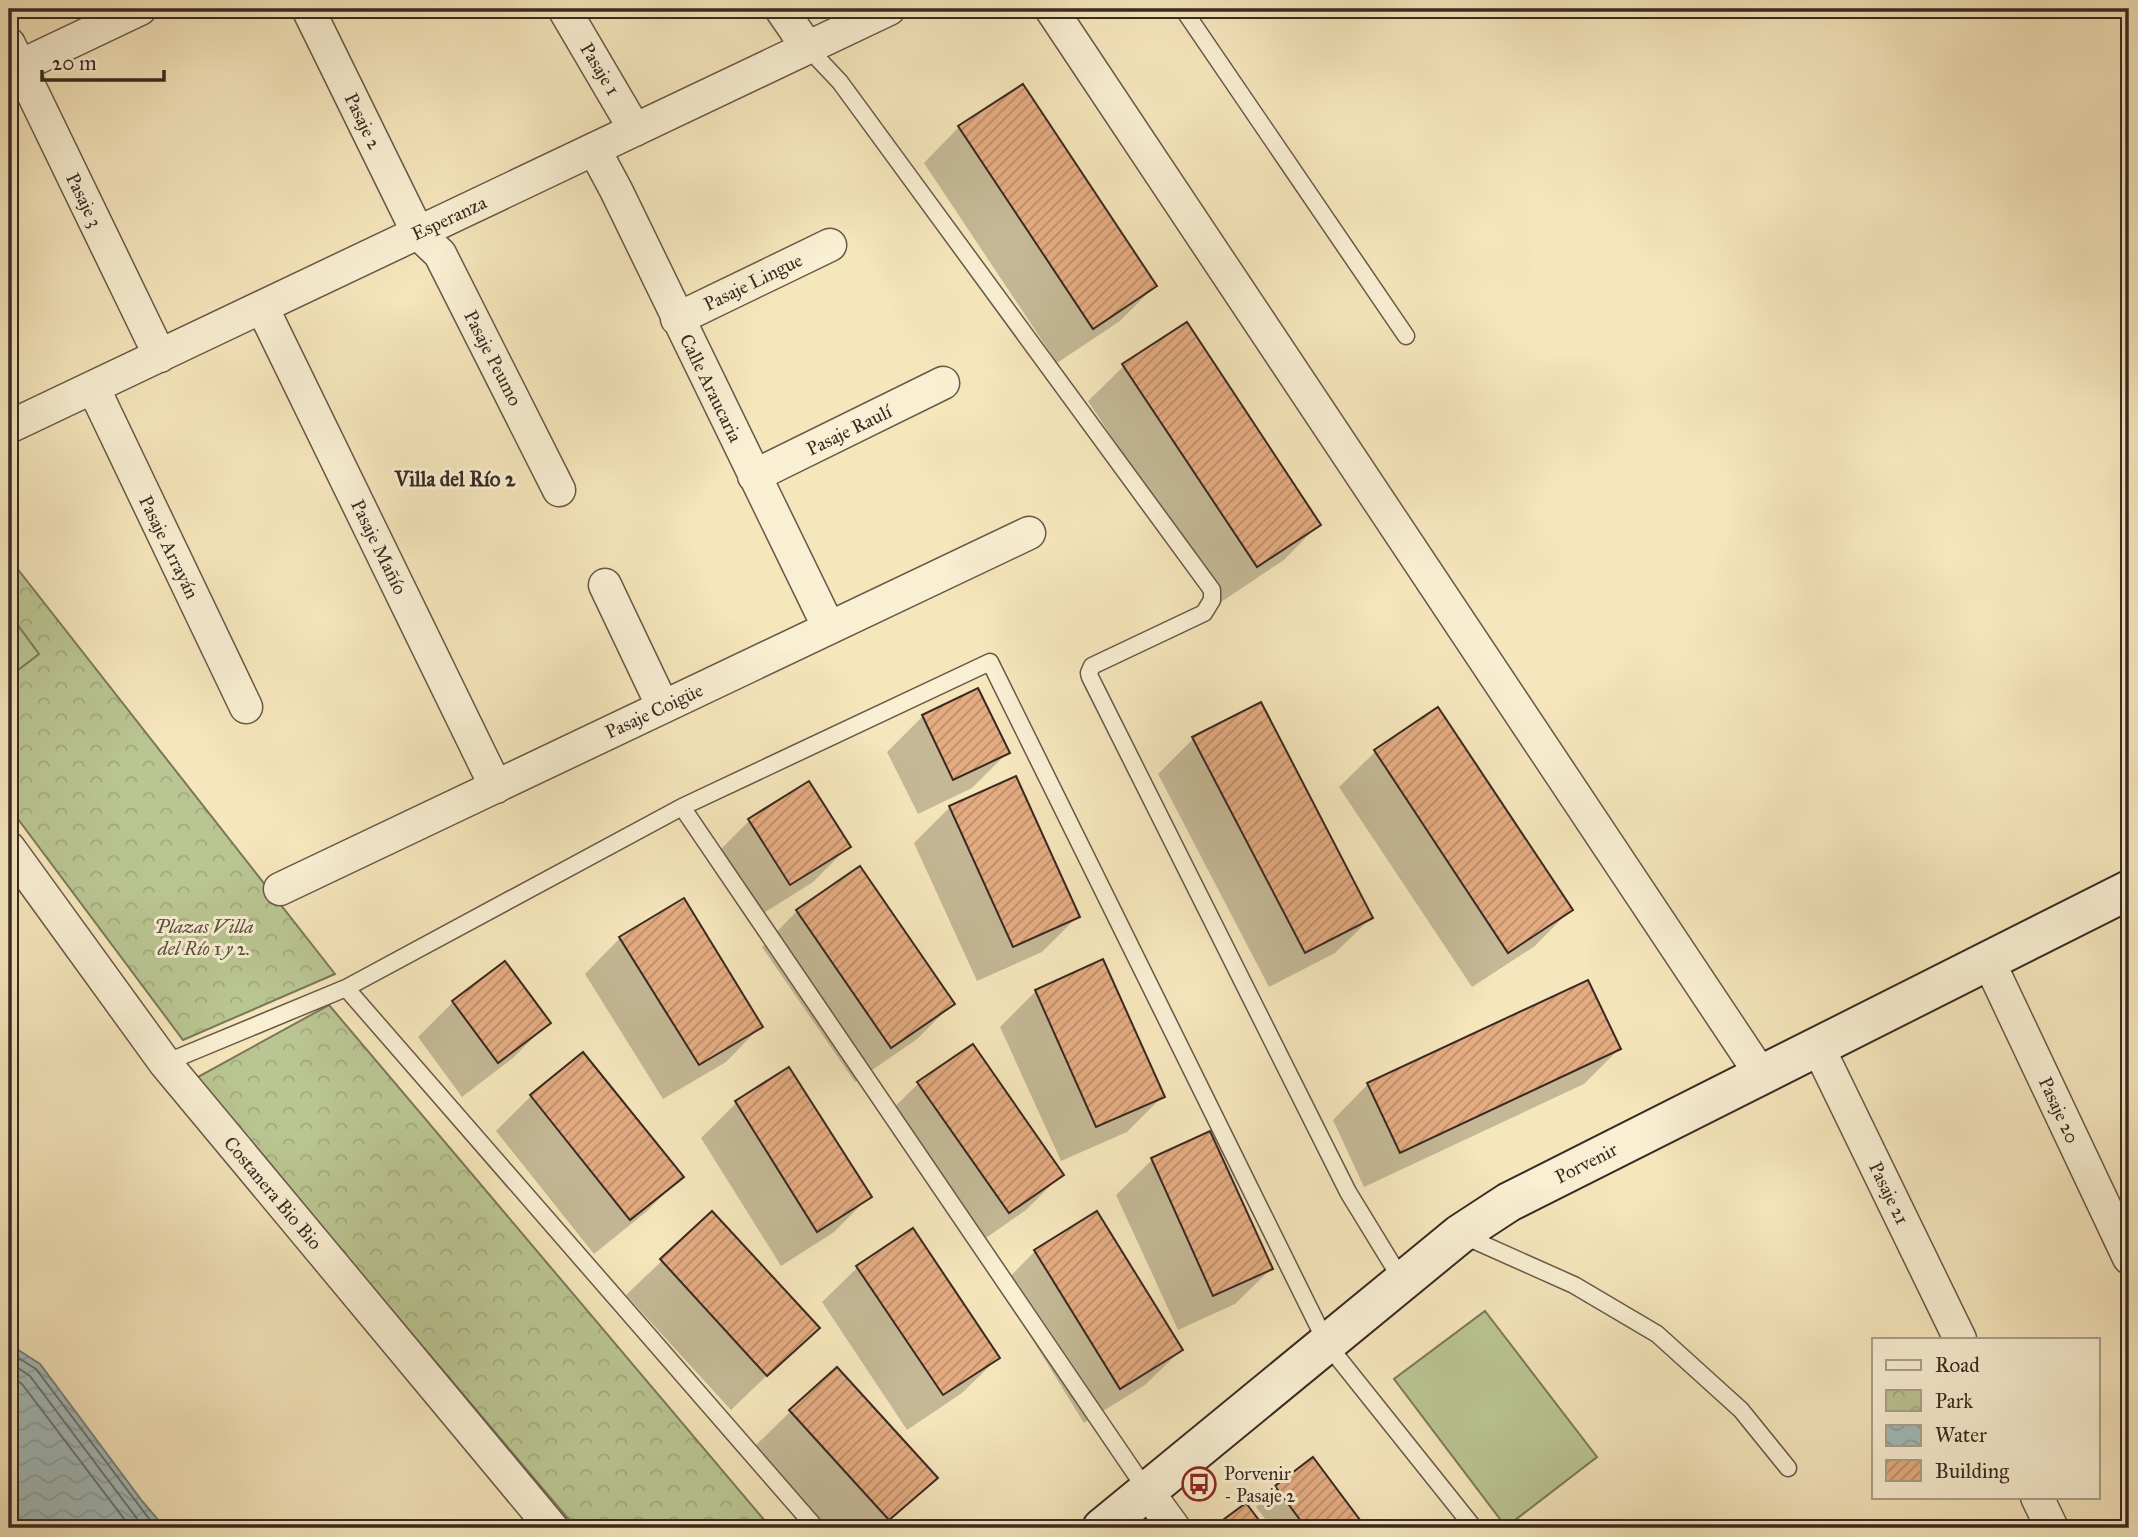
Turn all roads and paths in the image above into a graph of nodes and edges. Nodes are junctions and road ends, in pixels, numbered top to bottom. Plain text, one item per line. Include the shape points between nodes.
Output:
1 (140, 9) edge
2 (308, 9) edge
3 (564, 9) edge
4 (781, 9) edge
5 (889, 9) edge
6 (1051, 9) edge
7 (1183, 9) edge
8 (807, 47) junction
9 (14, 55) edge
10 (635, 130) junction
11 (594, 149) junction
12 (418, 233) junction
13 (830, 246) dead end
14 (262, 307) junction
15 (677, 319) junction
16 (1406, 336) dead end
17 (160, 356) junction
18 (943, 383) dead end
19 (93, 387) junction
20 (9, 427) edge
21 (754, 476) junction
22 (559, 490) dead end
23 (1029, 533) dead end
24 (605, 585) dead end
25 (829, 628) junction
26 (246, 707) dead end
27 (663, 707) junction
28 (496, 787) junction
29 (682, 807) junction
30 (9, 848) edge
31 (280, 889) dead end
32 (2129, 890) edge
33 (1989, 962) junction
34 (346, 988) junction
35 (1818, 1047) junction
36 (165, 1063) junction
37 (1762, 1076) junction
38 (1460, 1234) junction
39 (2129, 1258) edge
40 (1403, 1282) junction
41 (1960, 1338) edge
42 (1327, 1345) junction
43 (1788, 1468) dead end
44 (1147, 1491) junction
45 (2037, 1498) edge
46 (552, 1528) edge
47 (816, 1528) edge
48 (1102, 1528) edge
49 (1174, 1528) edge
50 (1474, 1528) edge
51 (2052, 1528) edge

1 - 9 street
2 - 12 street, Pasaje 2
3 - 10 street, Pasaje 1
4 - 8 street
5 - 8 street, Esperanza
6 - 37 street
7 - 16 lane
8 - 10 street, Esperanza
8 - 40 lane via 840,82 1212,590 1204,613 1093,666 1090,677 1348,1192
9 - 17 street, Pasaje 3
10 - 11 street, Esperanza
11 - 12 street, Esperanza
11 - 15 street, Calle Araucaria
12 - 14 street, Esperanza
12 - 22 street, Pasaje Peumo via 440,254
13 - 15 street, Pasaje Lingue
14 - 17 street, Esperanza
14 - 28 street, Pasaje Mañío
15 - 21 street, Calle Araucaria
17 - 19 street, Esperanza
18 - 21 street, Pasaje Raulí
19 - 20 street, Esperanza
19 - 26 street, Pasaje Arrayán
21 - 25 street, Calle Araucaria
23 - 25 street, Pasaje Coigüe
24 - 27 street
25 - 27 street, Pasaje Coigüe
27 - 28 street, Pasaje Coigüe
28 - 31 street, Pasaje Coigüe
29 - 34 lane
29 - 42 lane via 990,662
29 - 44 lane
30 - 36 street, Costanera Bio Bio
32 - 33 street, Porvenir
33 - 35 street, Porvenir
33 - 39 street, Pasaje 20
34 - 36 lane
34 - 47 lane
35 - 37 street, Porvenir
35 - 41 street, Pasaje 21
36 - 46 street, Costanera Bio Bio
37 - 38 street, Porvenir via 1509,1202
38 - 40 street, Porvenir
38 - 43 lane via 1574,1285 1657,1334 1741,1410
40 - 42 street, Porvenir
42 - 44 street, Porvenir
42 - 50 lane
44 - 48 street, Porvenir
44 - 49 street
45 - 51 street

